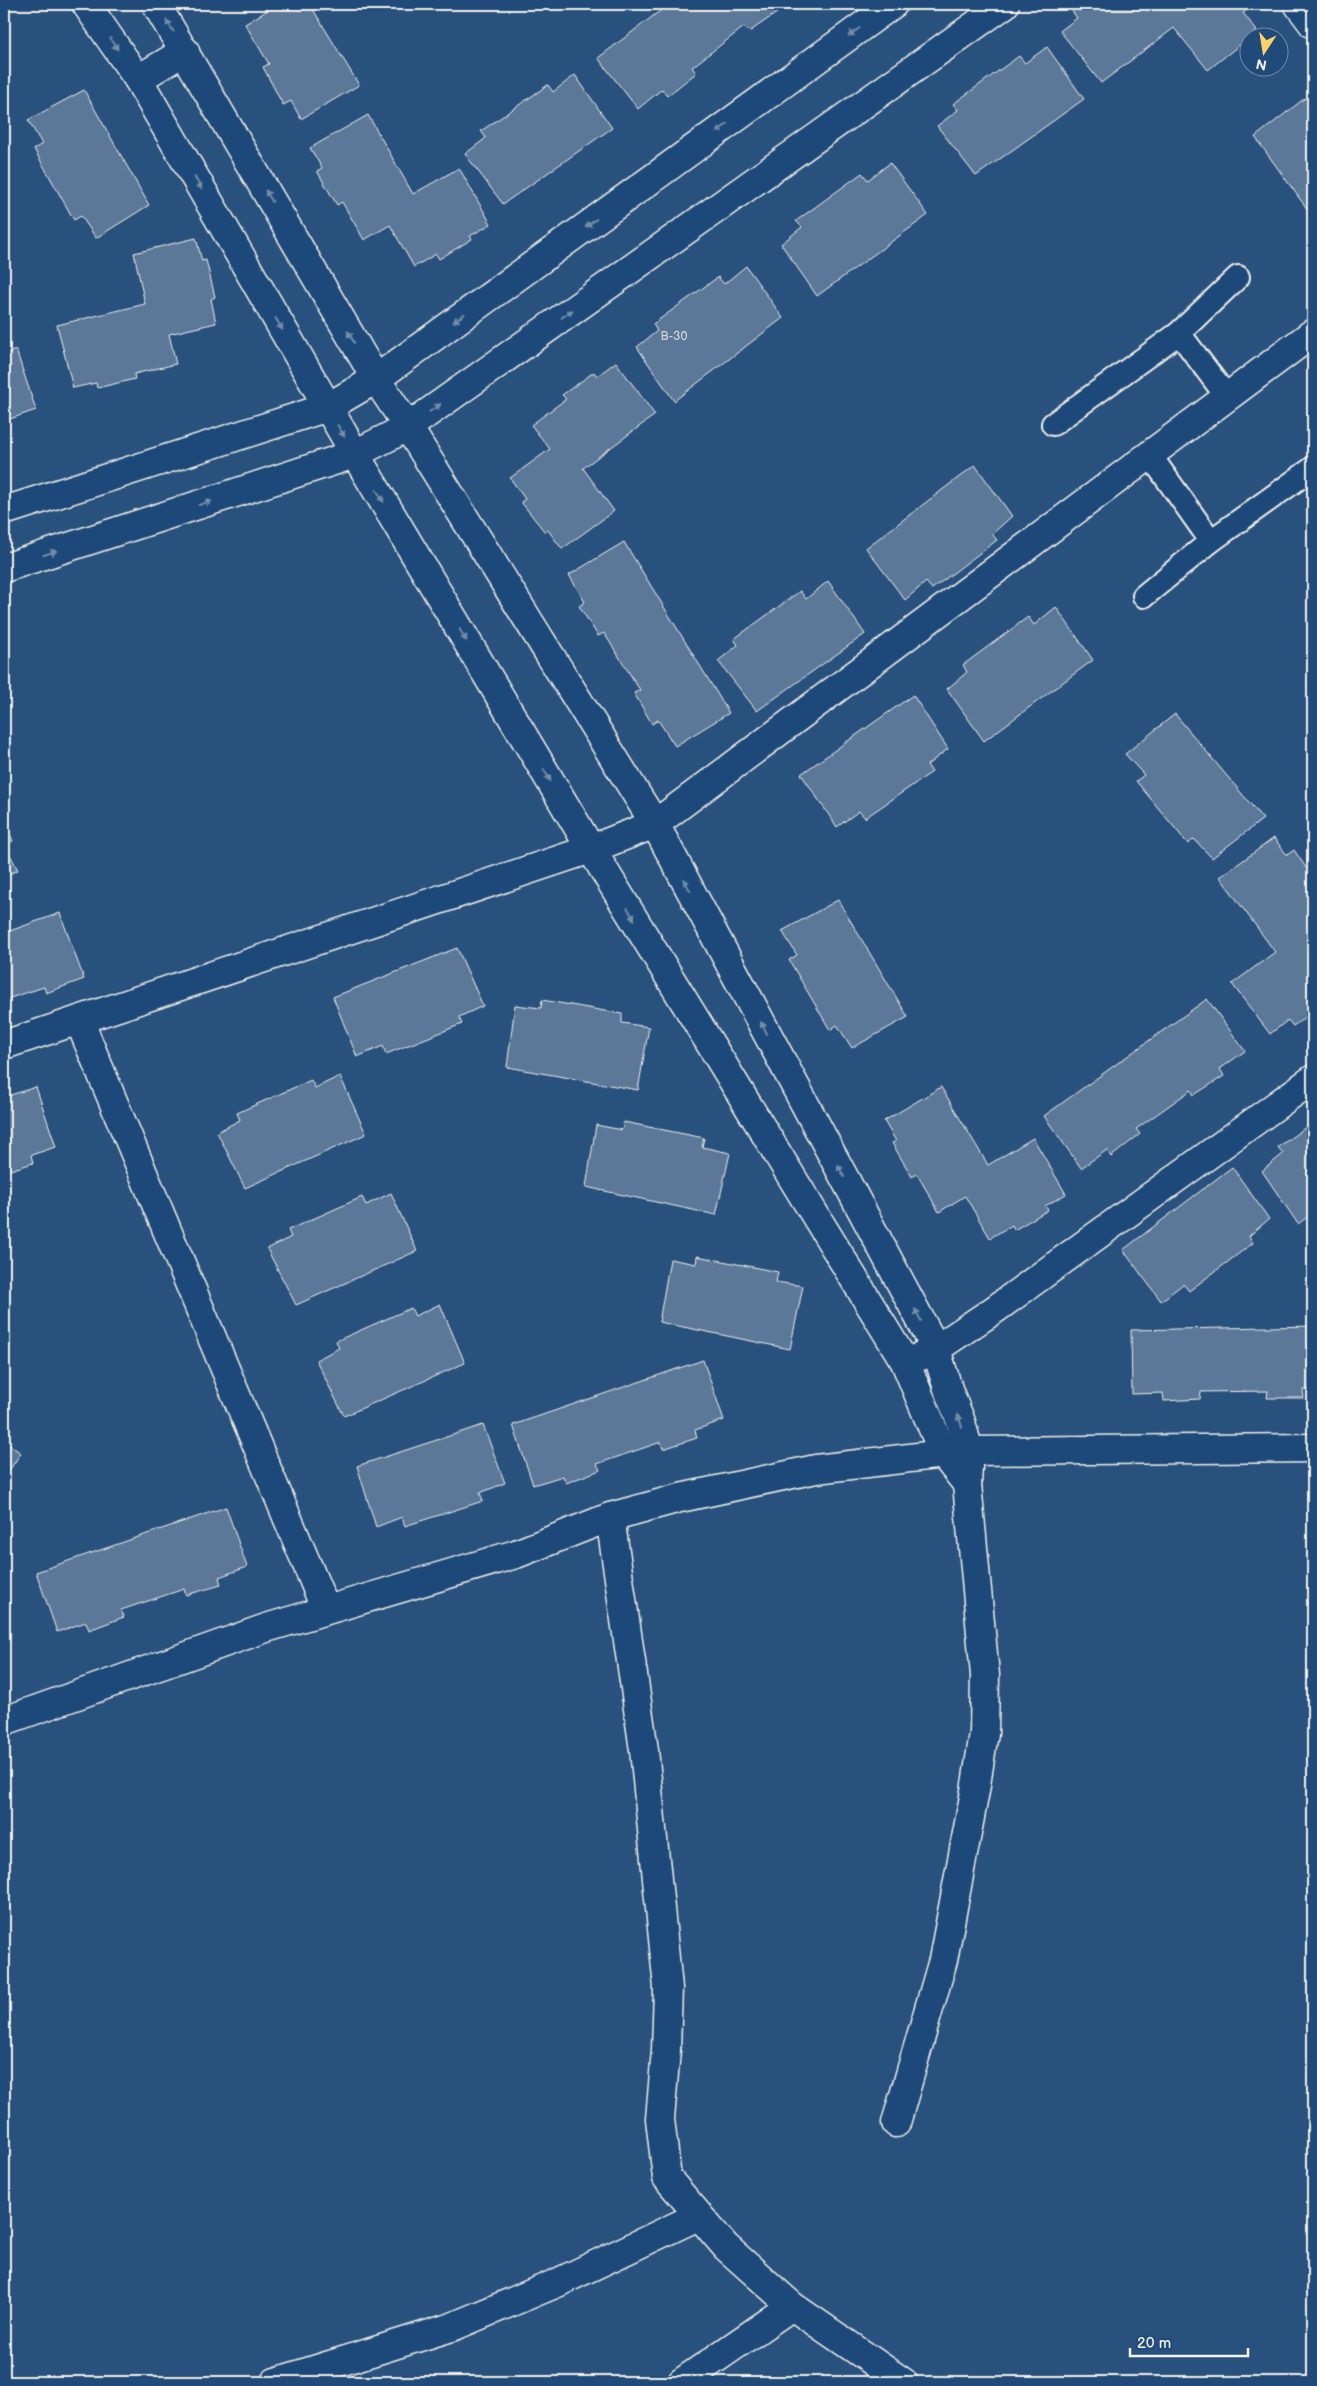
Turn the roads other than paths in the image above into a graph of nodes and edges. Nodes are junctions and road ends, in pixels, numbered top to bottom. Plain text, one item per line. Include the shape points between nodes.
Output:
1 (86, 4) edge
2 (156, 4) edge
3 (894, 4) edge
4 (1005, 4) edge
5 (1298, 4) edge
6 (1313, 24) edge
7 (185, 51) junction
8 (138, 79) junction
9 (1238, 277) dead end
10 (1179, 332) junction
11 (1313, 333) edge
12 (376, 379) junction
13 (1227, 397) junction
14 (328, 408) junction
15 (1053, 424) dead end
16 (408, 427) junction
17 (355, 454) junction
18 (1150, 455) junction
19 (1313, 468) edge
20 (4, 511) edge
21 (1211, 541) junction
22 (4, 568) edge
23 (1144, 596) dead end
24 (655, 824) junction
25 (591, 849) junction
26 (79, 1020) junction
27 (4, 1045) edge
28 (1313, 1079) edge
29 (936, 1349) junction
30 (905, 1362) junction
31 (1313, 1448) edge
32 (957, 1453) junction
33 (610, 1517) junction
34 (326, 1610) junction
35 (4, 1721) edge
36 (896, 2123) dead end
37 (698, 2216) junction
38 (792, 2306) junction
39 (275, 2382) edge
40 (682, 2382) edge
41 (903, 2382) edge

1 -> 8 street
7 -> 2 street
3 -> 12 street
16 -> 4 street
5 - 6 street
7 - 8 street
12 -> 7 street
8 -> 14 street
9 - 10 lane
10 - 13 lane
10 - 15 lane
11 - 13 street
12 - 14 street
12 - 16 street
13 - 18 street
14 -> 17 street
14 - 20 street
16 - 17 street
16 - 24 street
22 -> 17 street
17 -> 25 street
18 - 21 lane
18 - 24 street
19 - 21 lane
21 - 23 lane
24 - 25 street
29 -> 24 street
25 - 26 street
25 -> 30 street
26 - 27 street
26 - 34 street
28 - 29 street
29 - 30 street
32 -> 29 street
30 - 32 street
31 - 32 street
32 - 33 street via 816,1469 680,1498
32 - 36 street via 967,1484 984,1675 984,1733 943,1960
33 - 34 street via 516,1554
33 - 37 street via 644,1750 668,1988 660,2119 667,2178
34 - 35 street via 266,1628
37 - 38 street via 726,2247
37 - 39 street via 557,2283 452,2327
38 - 40 street
38 - 41 street

